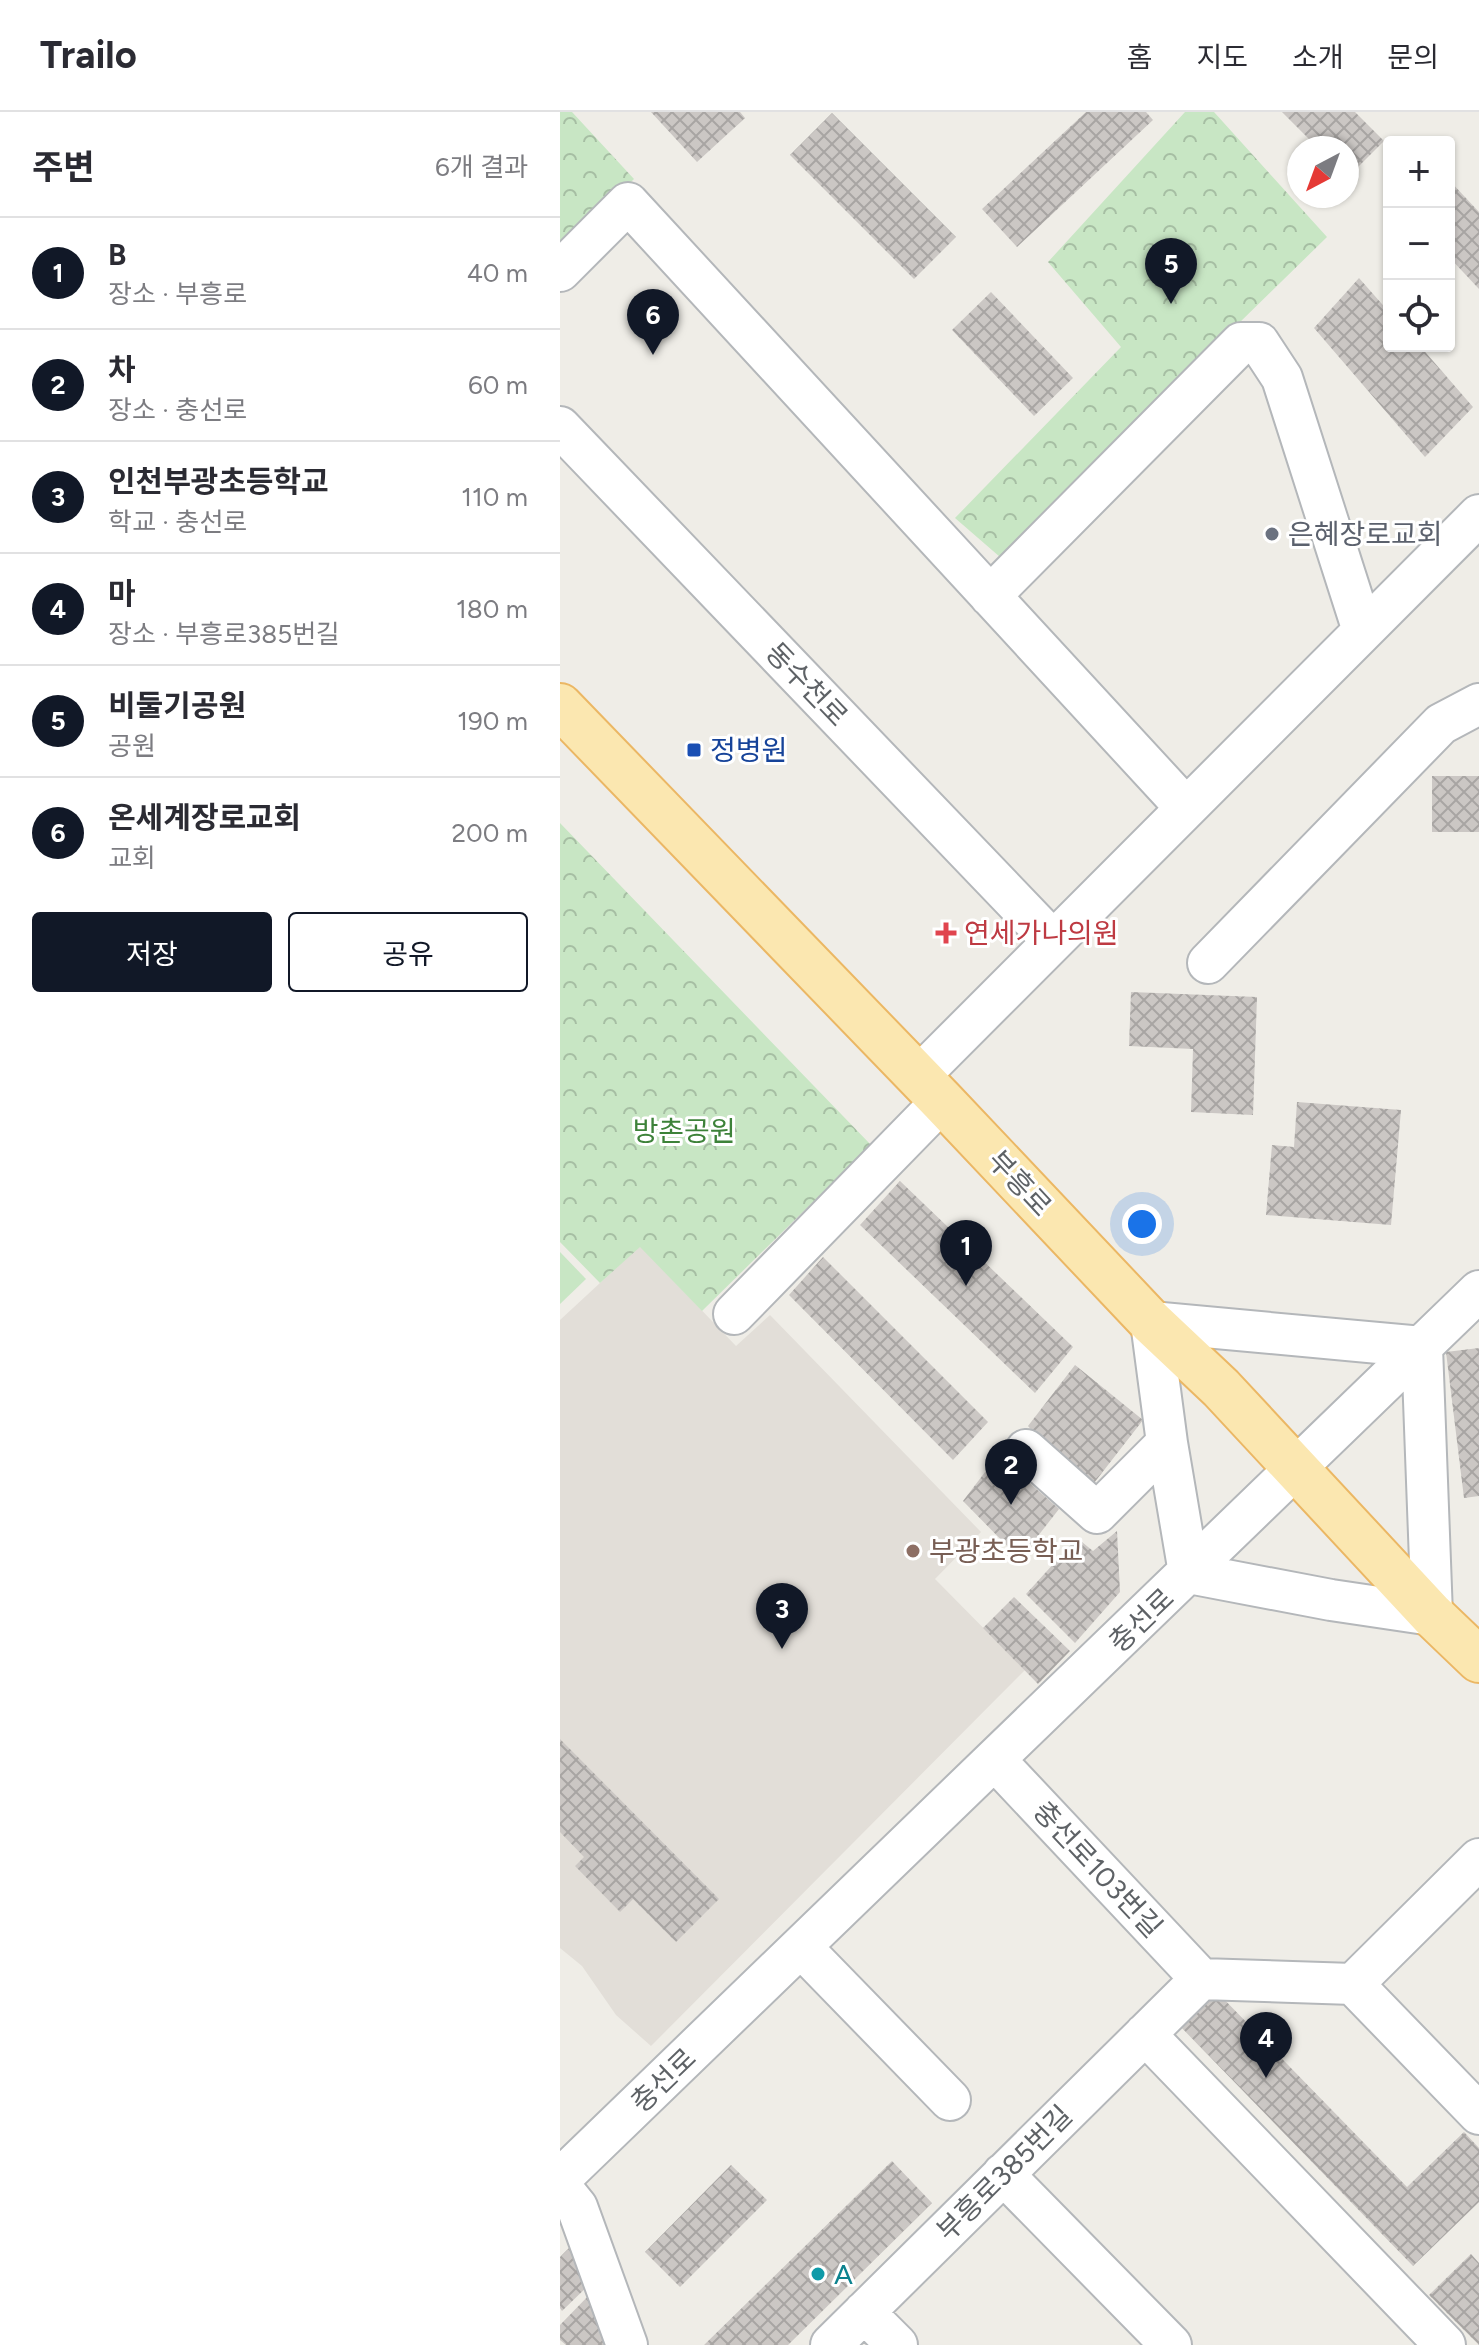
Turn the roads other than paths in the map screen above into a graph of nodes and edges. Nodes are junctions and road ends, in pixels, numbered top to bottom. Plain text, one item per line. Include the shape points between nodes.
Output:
1 (560, 271) edge
2 (560, 427) edge
3 (1479, 515) edge
4 (990, 596) junction
5 (1363, 631) junction
6 (1479, 704) edge
7 (560, 706) edge
8 (1460, 726) edge
9 (1186, 808) junction
10 (1053, 941) junction
11 (1208, 963) dead end
12 (930, 1088) junction
13 (1479, 1291) edge
14 (734, 1314) dead end
15 (1151, 1322) junction
16 (1422, 1347) junction
17 (1167, 1443) junction
18 (1026, 1450) dead end
19 (1298, 1469) junction
20 (1189, 1573) junction
21 (1432, 1615) junction
22 (1479, 1660) edge
23 (995, 1760) junction
24 (1479, 1859) edge
25 (801, 1947) junction
26 (1201, 1979) junction
27 (1353, 1984) junction
28 (1145, 2034) junction
29 (950, 2100) dead end
30 (1479, 2114) edge
31 (1003, 2174) junction
32 (560, 2179) edge
33 (560, 2186) edge
34 (864, 2312) junction
35 (627, 2345) edge
36 (831, 2345) edge
37 (897, 2345) edge
38 (1171, 2345) edge
39 (1445, 2345) edge

1 - 4 street via 628,203
2 - 10 street, 동수천로
3 - 5 street
4 - 5 street via 1241,343 1259,343 1282,378
4 - 9 street
5 - 9 street
6 - 8 street
7 - 12 main road, 부흥로
8 - 11 street
9 - 10 street
10 - 12 street
12 - 14 street
12 - 15 main road, 부흥로
13 - 16 street, 충선로
15 - 16 street
15 - 17 street
15 - 19 main road, 부흥로
16 - 19 street, 충선로
16 - 21 street
17 - 18 street via 1097,1513
17 - 20 street
19 - 20 street, 충선로
19 - 21 main road, 부흥로
20 - 21 street
20 - 23 street, 충선로
21 - 22 main road, 부흥로
23 - 25 street, 충선로
23 - 26 street, 충선로103번길
24 - 27 street
25 - 29 street
25 - 32 street, 충선로
26 - 27 street
26 - 28 street, 부흥로385번길
27 - 30 street
28 - 31 street, 부흥로385번길
28 - 39 street
31 - 34 street, 부흥로385번길
31 - 38 street
33 - 35 street via 577,2207
34 - 36 street, 부흥로385번길
34 - 37 street

